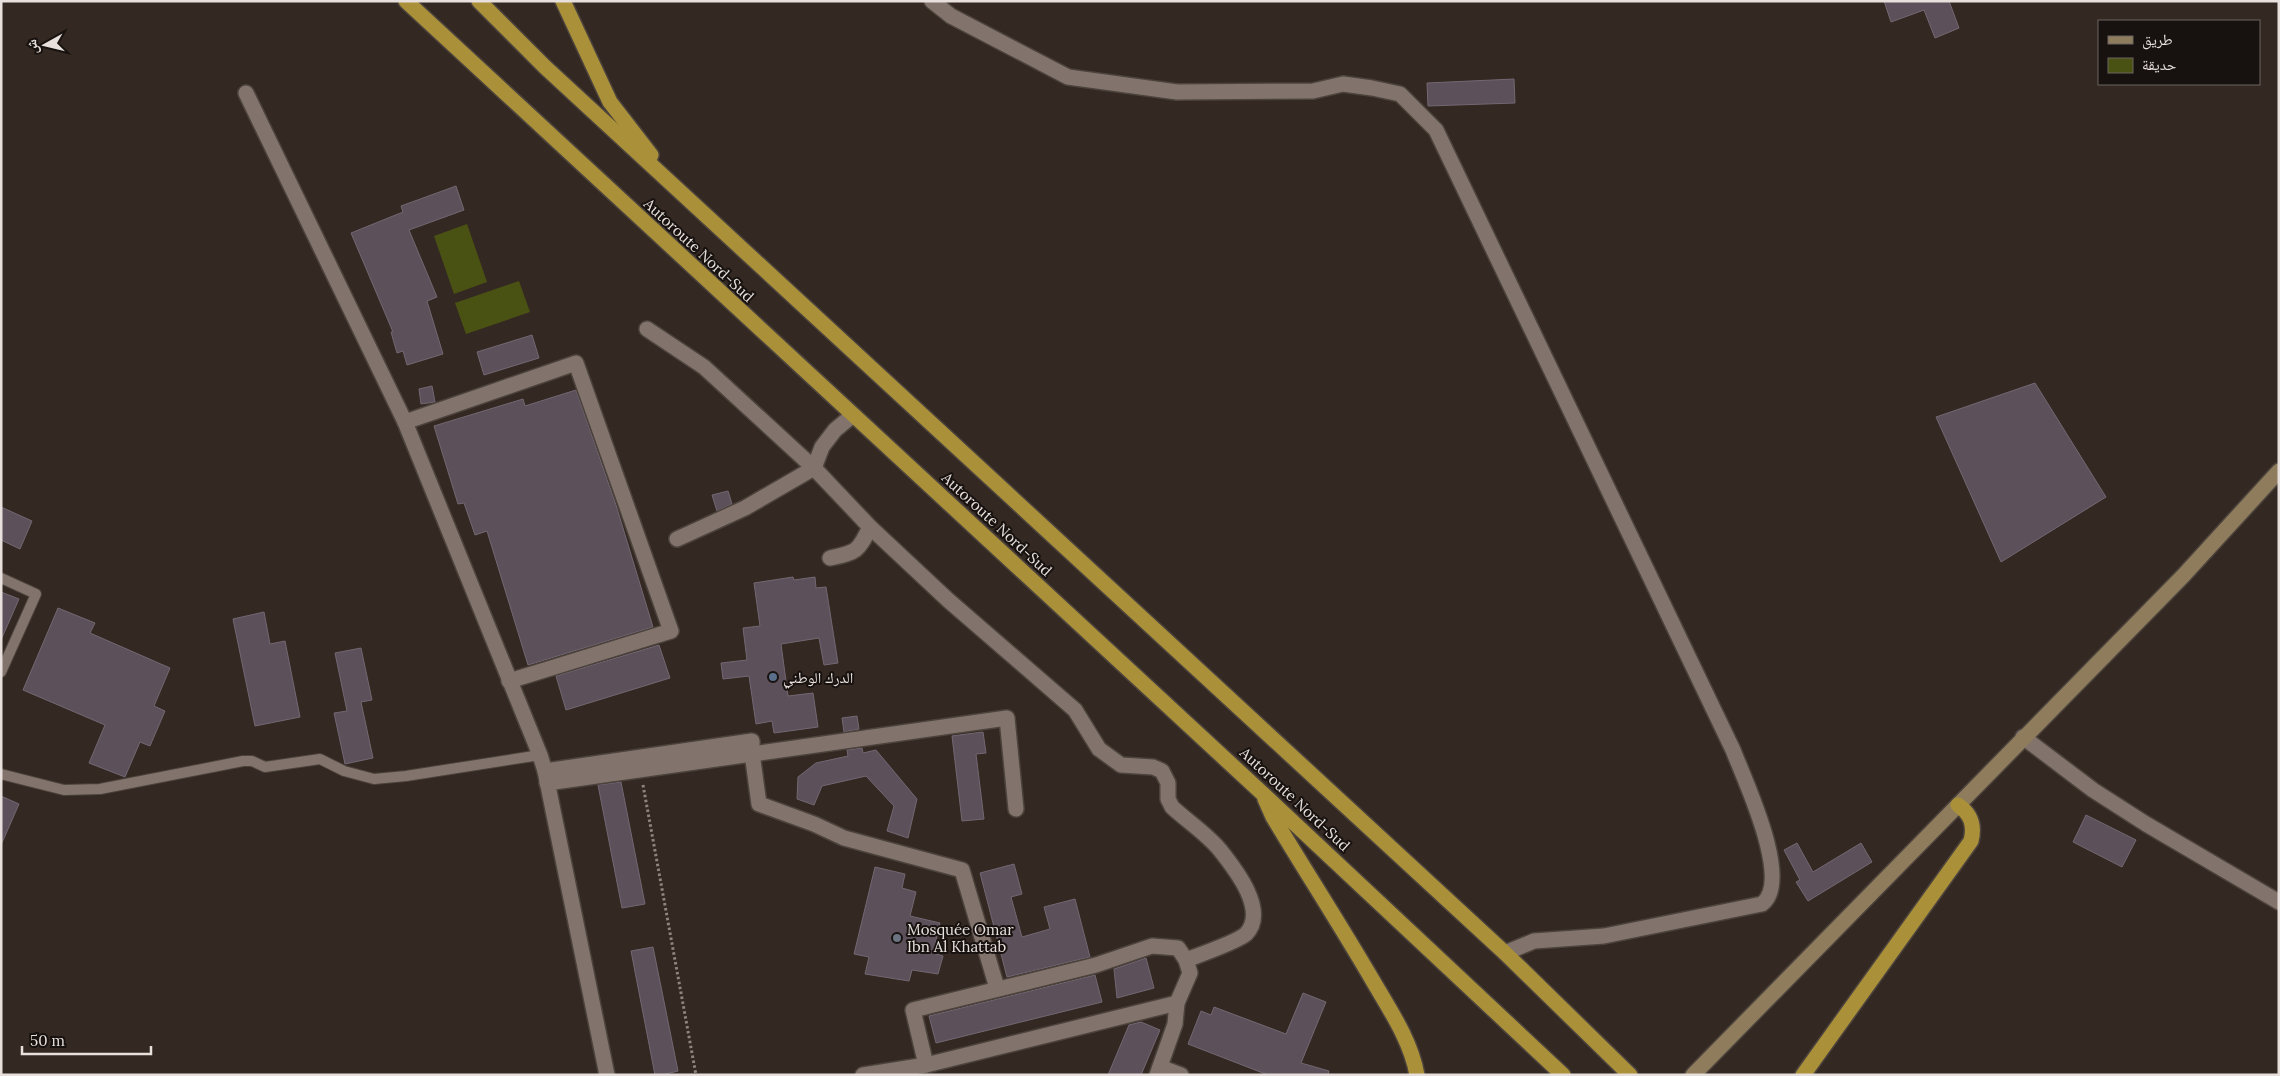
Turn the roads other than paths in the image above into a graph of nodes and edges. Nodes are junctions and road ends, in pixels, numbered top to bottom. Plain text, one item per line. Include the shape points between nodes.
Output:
1 (406, 1) edge
2 (479, 1) edge
3 (563, 1) edge
4 (932, 1) edge
5 (246, 92) dead end
6 (677, 188) junction
7 (647, 329) dead end
8 (853, 415) junction
9 (405, 422) junction
10 (814, 468) junction
11 (2279, 471) edge
12 (870, 527) junction
13 (678, 539) dead end
14 (830, 558) dead end
15 (1, 578) edge
16 (1, 672) edge
17 (509, 681) junction
18 (2022, 737) junction
19 (752, 753) junction
20 (540, 755) junction
21 (1, 774) edge
22 (546, 777) junction
23 (1262, 793) junction
24 (1958, 805) junction
25 (1016, 809) dead end
26 (2279, 902) edge
27 (1505, 953) junction
28 (1186, 960) junction
29 (997, 988) junction
30 (1177, 1003) junction
31 (926, 1065) junction
32 (1158, 1071) edge
33 (607, 1075) edge
34 (863, 1075) edge
35 (1181, 1075) edge
36 (1417, 1075) edge
37 (1563, 1075) edge
38 (1630, 1075) edge
39 (1694, 1075) edge
40 (1803, 1075) edge

1 - 8 highway, Autoroute Nord-Sud
2 - 6 highway, Autoroute Nord-Sud via 545,67
3 - 6 highway via 610,102
4 - 27 street via 951,16 1068,77 1177,92 1313,91 1343,84 1372,88 1400,94 1436,130 1733,750 1767,836 1772,871 1771,888 1762,904 1604,936 1534,941
5 - 9 street
6 - 27 highway, Autoroute Nord-Sud
7 - 10 street via 704,367
8 - 10 street via 822,446
8 - 23 highway, Autoroute Nord-Sud
9 - 17 street
9 - 17 street via 576,363 671,631
10 - 12 street
10 - 13 street via 745,508
11 - 18 main road via 2183,576
12 - 14 street via 860,548 850,554
12 - 28 street via 1074,710 1099,749 1121,765 1153,767 1164,774 1172,807 1220,849 1251,897 1253,925 1244,936
15 - 16 lane via 36,594
17 - 20 street
18 - 24 main road
18 - 26 street via 2123,810
19 - 22 street via 640,770
19 - 22 street via 752,741
19 - 25 street via 1007,718
19 - 29 street via 759,804 844,838 962,870
20 - 21 lane via 374,779 344,771 320,759 265,767 252,761 242,761 100,789 64,790
20 - 22 street
22 - 33 street
23 - 36 highway via 1273,817 1400,1029
23 - 37 highway, Autoroute Nord-Sud
24 - 39 main road
24 - 40 highway via 1973,824 1971,841
27 - 38 highway, Autoroute Nord-Sud
28 - 29 street via 1178,948 1152,946 1096,965
28 - 30 street via 1190,973
29 - 31 street via 913,1010
30 - 31 street
30 - 32 street via 1175,1024
31 - 34 street
32 - 35 street

